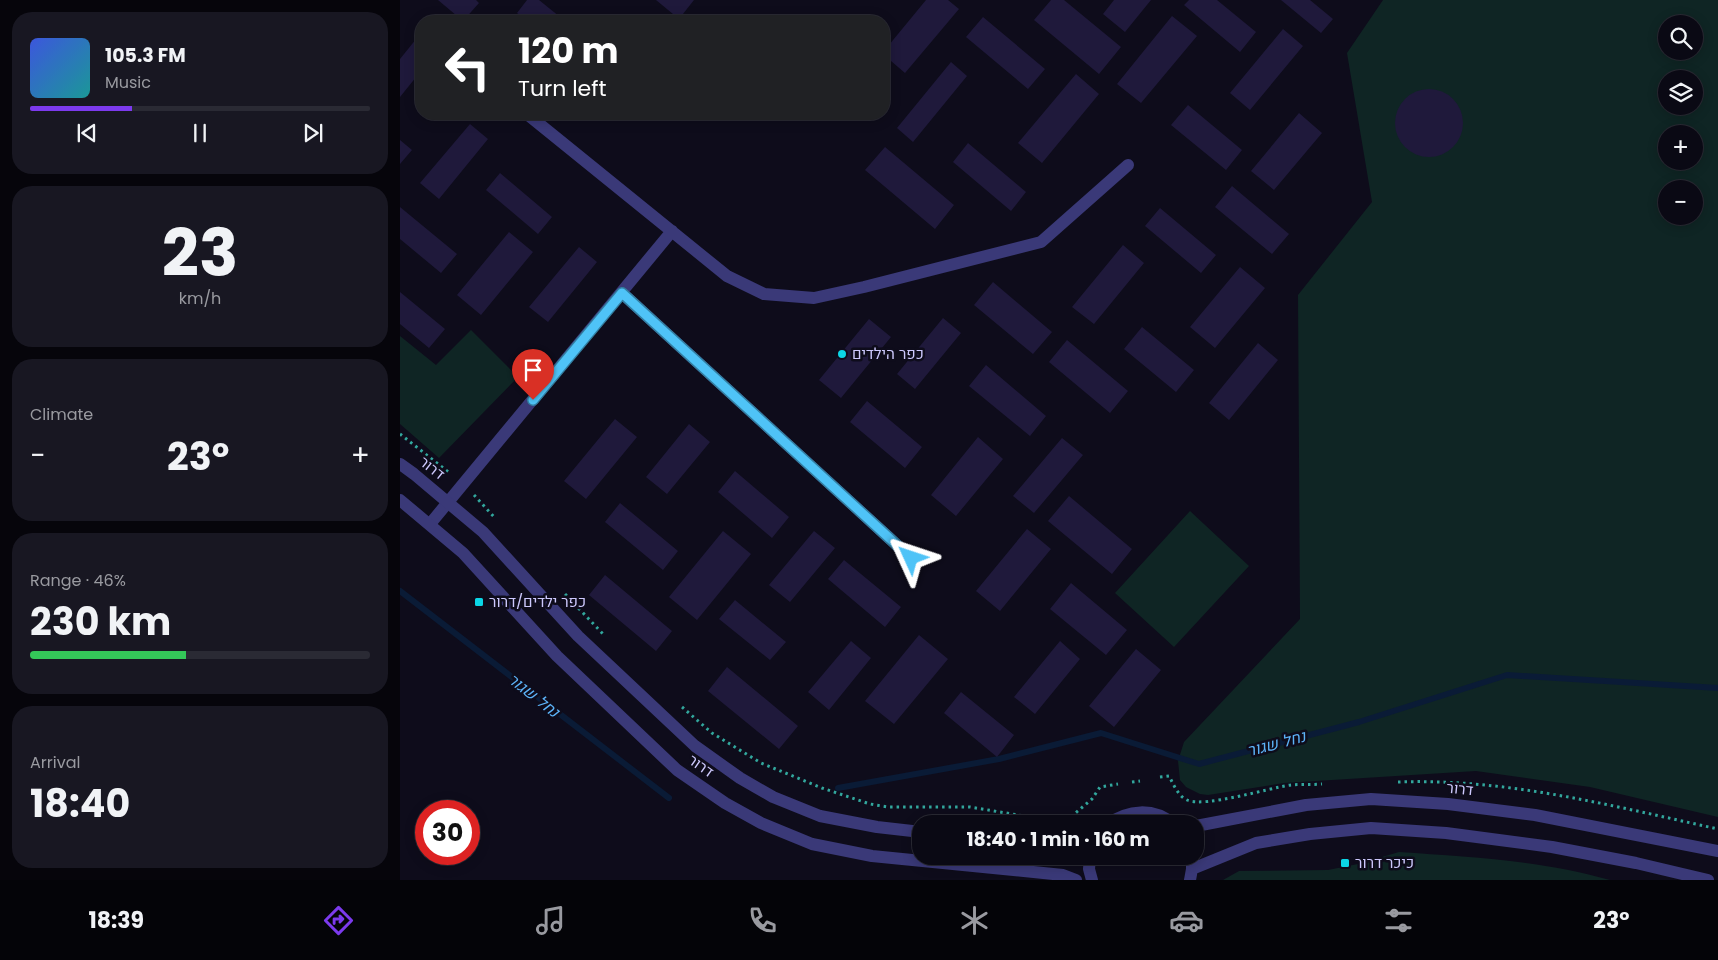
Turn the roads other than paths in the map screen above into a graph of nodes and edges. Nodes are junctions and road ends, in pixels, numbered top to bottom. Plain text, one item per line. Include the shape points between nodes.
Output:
1 (535, 120) edge
2 (1128, 165) dead end
3 (672, 231) junction
4 (622, 293) junction
5 (400, 464) edge
6 (400, 500) edge
7 (449, 502) junction
8 (430, 524) junction
9 (911, 558) dead end
10 (1125, 815) edge
11 (1156, 815) edge
12 (1204, 824) edge
13 (912, 831) edge
14 (1718, 851) edge
15 (1089, 865) edge
16 (1191, 868) edge
17 (1076, 880) edge
18 (1092, 880) edge
19 (1708, 880) edge

1 - 3 street
2 - 3 street via 1041,242 814,298 764,294 728,276
3 - 4 street
4 - 7 street
4 - 9 street
5 - 7 street, דרור
6 - 8 street, דרור
7 - 8 street
7 - 13 street, דרור via 483,532 578,636 703,752 773,797 820,816
8 - 17 street, דרור via 463,553 558,656 677,770 761,823 812,844 872,856 1063,875
10 - 11 street via 1139,812
12 - 14 street, דרור via 1306,805 1371,799 1448,804 1535,815
15 - 18 street
16 - 19 street via 1256,843 1371,828 1446,833 1552,847

